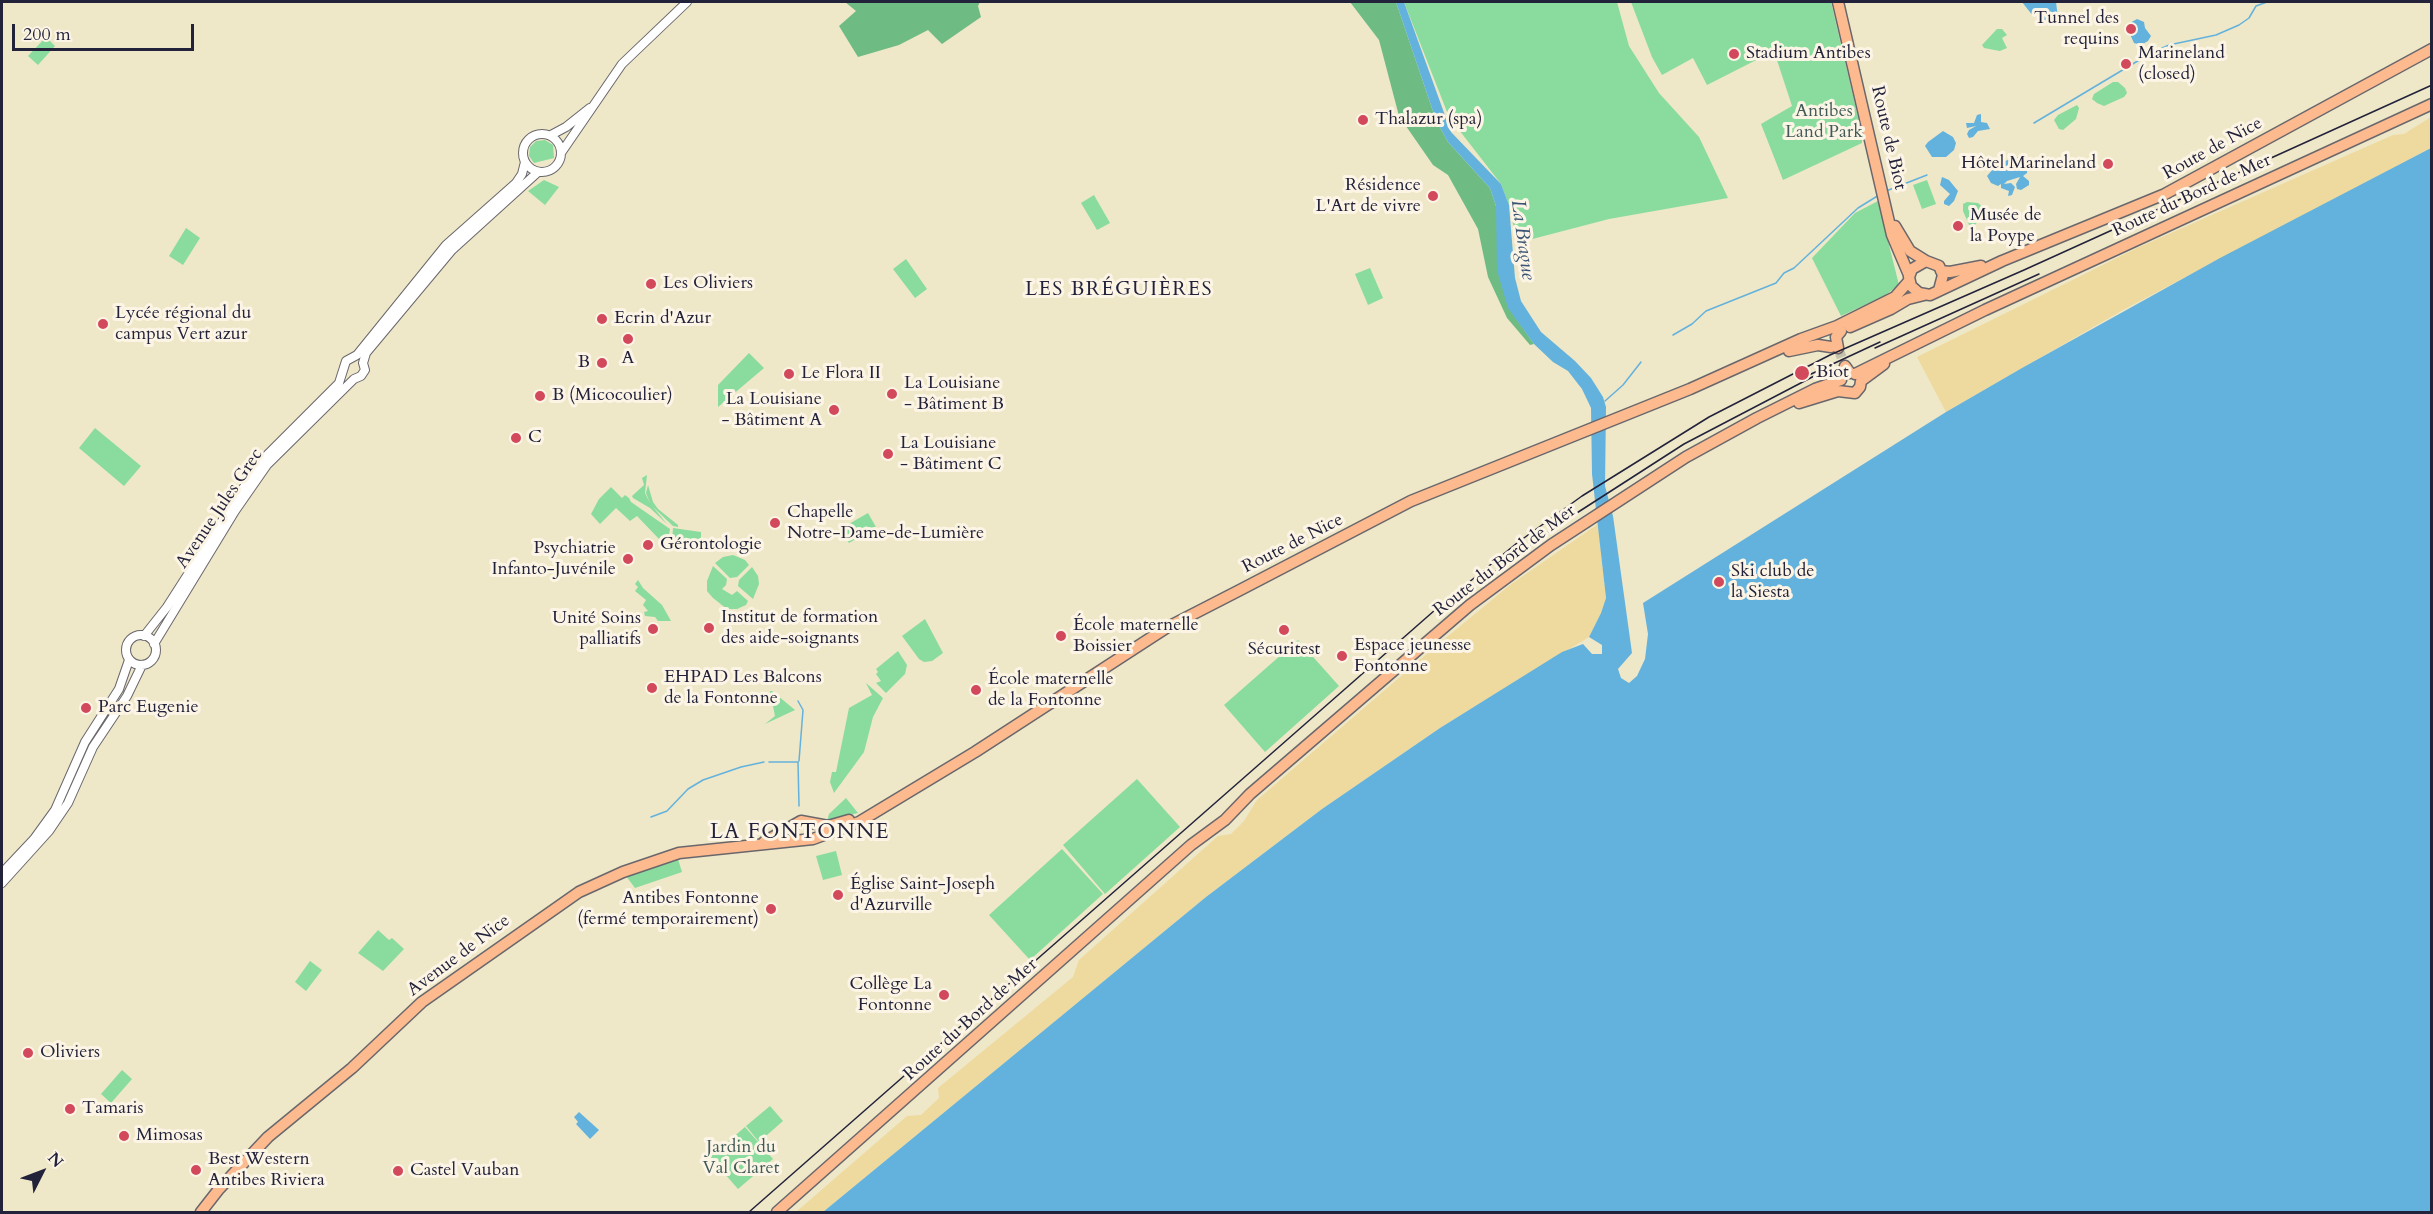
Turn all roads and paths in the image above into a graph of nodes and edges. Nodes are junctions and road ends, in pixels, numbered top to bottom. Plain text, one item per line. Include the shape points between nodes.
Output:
1 (687, 2) edge
2 (1838, 2) edge
3 (2432, 49) edge
4 (2432, 104) edge
5 (593, 106) junction
6 (551, 135) junction
7 (561, 153) junction
8 (525, 162) junction
9 (538, 172) junction
10 (1888, 213) junction
11 (1926, 261) junction
12 (2002, 261) junction
13 (1941, 270) junction
14 (1909, 278) junction
15 (1939, 290) junction
16 (1924, 295) junction
17 (1836, 330) junction
18 (1789, 351) junction
19 (353, 358) junction
20 (1762, 358) junction
21 (363, 363) junction
22 (345, 372) junction
23 (354, 379) junction
24 (144, 636) junction
25 (154, 644) junction
26 (129, 660) junction
27 (142, 665) junction
28 (867, 816) junction
29 (819, 824) junction
30 (779, 837) junction
31 (803, 839) junction
32 (2, 873) edge
33 (2, 883) edge
34 (201, 1212) edge
35 (777, 1212) edge

1 - 5 street via 622,64
2 - 10 main road, Route de Biot
3 - 12 main road, Route de Nice via 2165,195
4 - 35 main road, Route du Bord de Mer via 2400,124 2368,134 1802,395 1625,495 1470,605 1256,790 1226,823 1186,852
5 - 6 street
5 - 7 street
6 - 7 street
6 - 8 street via 540,134 527,141 523,149
7 - 9 street via 560,161 552,169
8 - 9 street
8 - 19 street via 516,183 446,245
9 - 21 street via 452,250 366,353
10 - 11 main road via 1906,246
10 - 14 main road
11 - 13 main road
11 - 14 main road via 1916,265
12 - 13 main road via 1950,272
12 - 15 main road
13 - 15 main road
14 - 16 main road via 1914,290
14 - 17 main road, Route de Nice via 1895,297
15 - 16 main road
16 - 17 main road, Route de Nice
17 - 18 main road, Route de Nice
17 - 18 main road via 1834,349 1818,345
17 - 20 main road, Route de Nice via 1801,339
18 - 20 main road, Route de Nice
19 - 21 street
19 - 22 street via 346,361
20 - 28 main road, Route de Nice via 1411,501 1166,628 975,752
21 - 23 street via 363,373
22 - 23 street
22 - 24 street, Avenue Jules Grec via 339,383 261,462
23 - 25 street, Avenue Jules Grec via 267,465
24 - 25 street
24 - 26 street via 134,637 128,643
25 - 27 street via 153,658
26 - 27 street
26 - 32 street via 119,689 86,742 55,810
27 - 33 street via 127,696 93,747 68,803 50,831
28 - 29 main road via 828,826
28 - 31 main road, Avenue de Nice via 822,837
29 - 30 main road via 801,821
29 - 31 main road via 813,835
30 - 31 main road, Avenue de Nice
30 - 34 main road, Avenue de Nice via 764,843 687,851 661,858 567,899 422,1002 352,1068 268,1137

